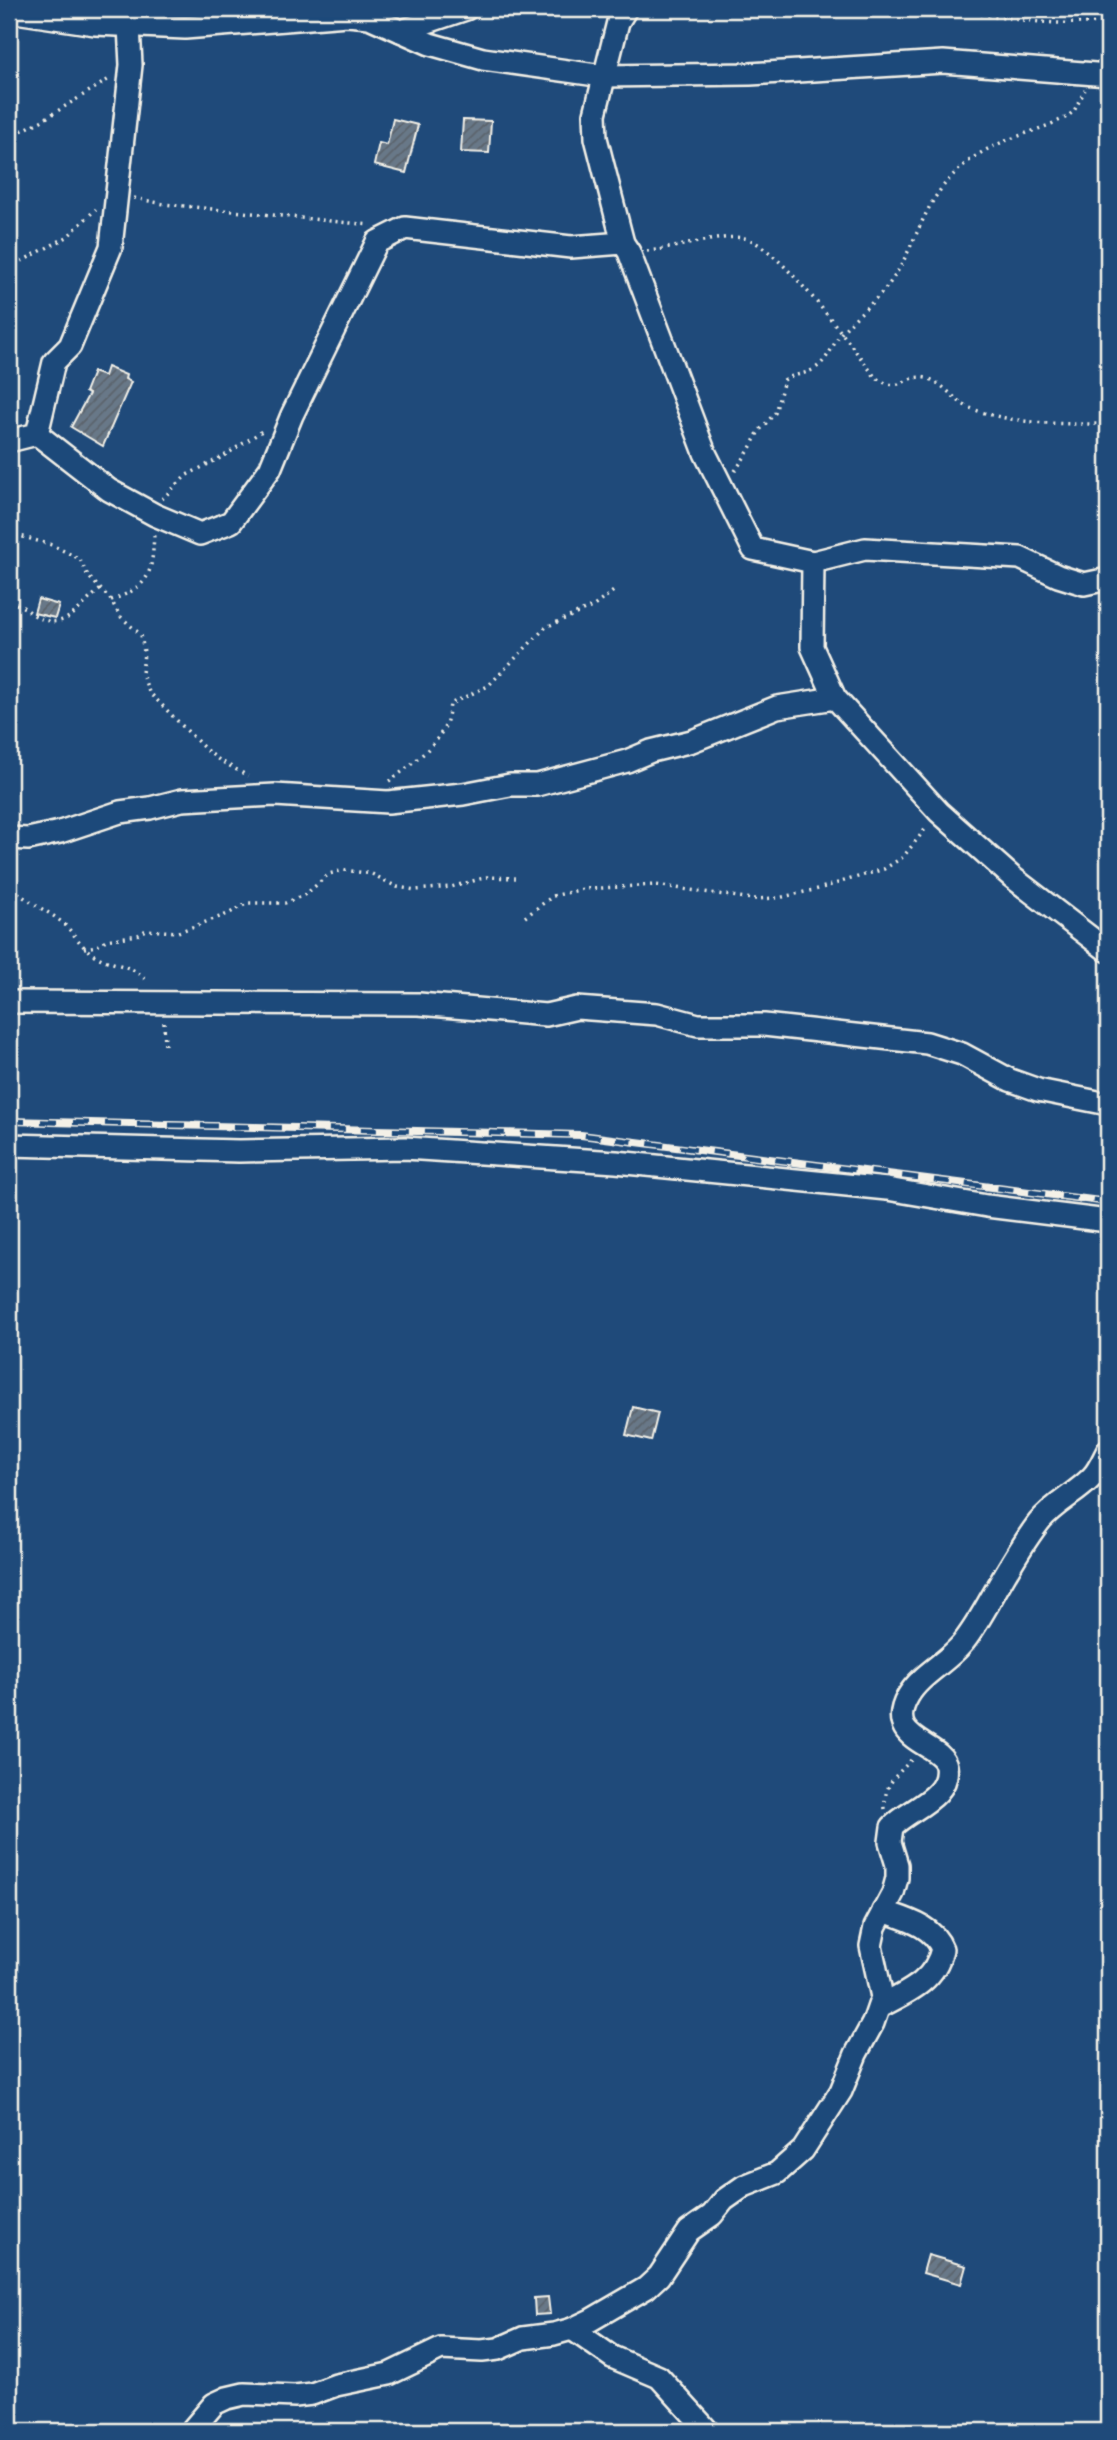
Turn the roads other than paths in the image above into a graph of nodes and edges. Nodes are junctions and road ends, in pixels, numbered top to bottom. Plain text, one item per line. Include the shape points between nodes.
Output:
1 (466, 9) edge
2 (626, 9) edge
3 (9, 11) edge
4 (129, 26) junction
5 (401, 31) junction
6 (603, 76) junction
7 (1102, 76) edge
8 (626, 248) junction
9 (37, 434) junction
10 (9, 442) edge
11 (813, 562) junction
12 (1108, 579) edge
13 (835, 698) junction
14 (9, 838) edge
15 (1108, 951) edge
16 (9, 1002) edge
17 (1108, 1104) edge
18 (9, 1145) edge
19 (1108, 1221) edge
20 (1108, 1450) edge
21 (883, 1911) junction
22 (879, 2007) junction
23 (572, 2329) junction
24 (191, 2431) edge
25 (708, 2431) edge

1 - 5 street
2 - 6 street
3 - 4 street
4 - 5 street via 185,28 347,15
4 - 9 street via 131,65 111,247 70,346 54,362
5 - 6 street via 483,59
6 - 7 street via 750,74 943,62
6 - 8 street via 595,114 596,138
8 - 9 street via 570,247 405,228 377,242 270,469 231,522 200,534 109,489
8 - 11 street via 705,453 754,549
9 - 10 street
11 - 12 street via 865,549 1020,558 1084,584
11 - 13 street via 812,647
13 - 14 street via 777,707 692,741 537,785 388,802 275,794 182,800 120,812 60,832
13 - 15 street via 939,812 1012,877
16 - 17 street via 419,1003 546,1015 577,1008 657,1014 698,1026 778,1026 927,1043 962,1054 1038,1090
18 - 19 street via 239,1151 405,1148 616,1162 887,1189
20 - 21 street via 1094,1476 1041,1520 964,1642 907,1698 904,1728 943,1758 946,1776 933,1796 892,1827 897,1878
21 - 22 street via 871,1946 881,1989
21 - 22 street via 930,1931 942,1949 925,1980
22 - 23 street via 841,2091 803,2150 777,2173 724,2200 689,2231 646,2288
23 - 24 street via 523,2338 498,2349 441,2349 389,2374 312,2394 227,2398 215,2404
23 - 25 street via 612,2357 659,2377

